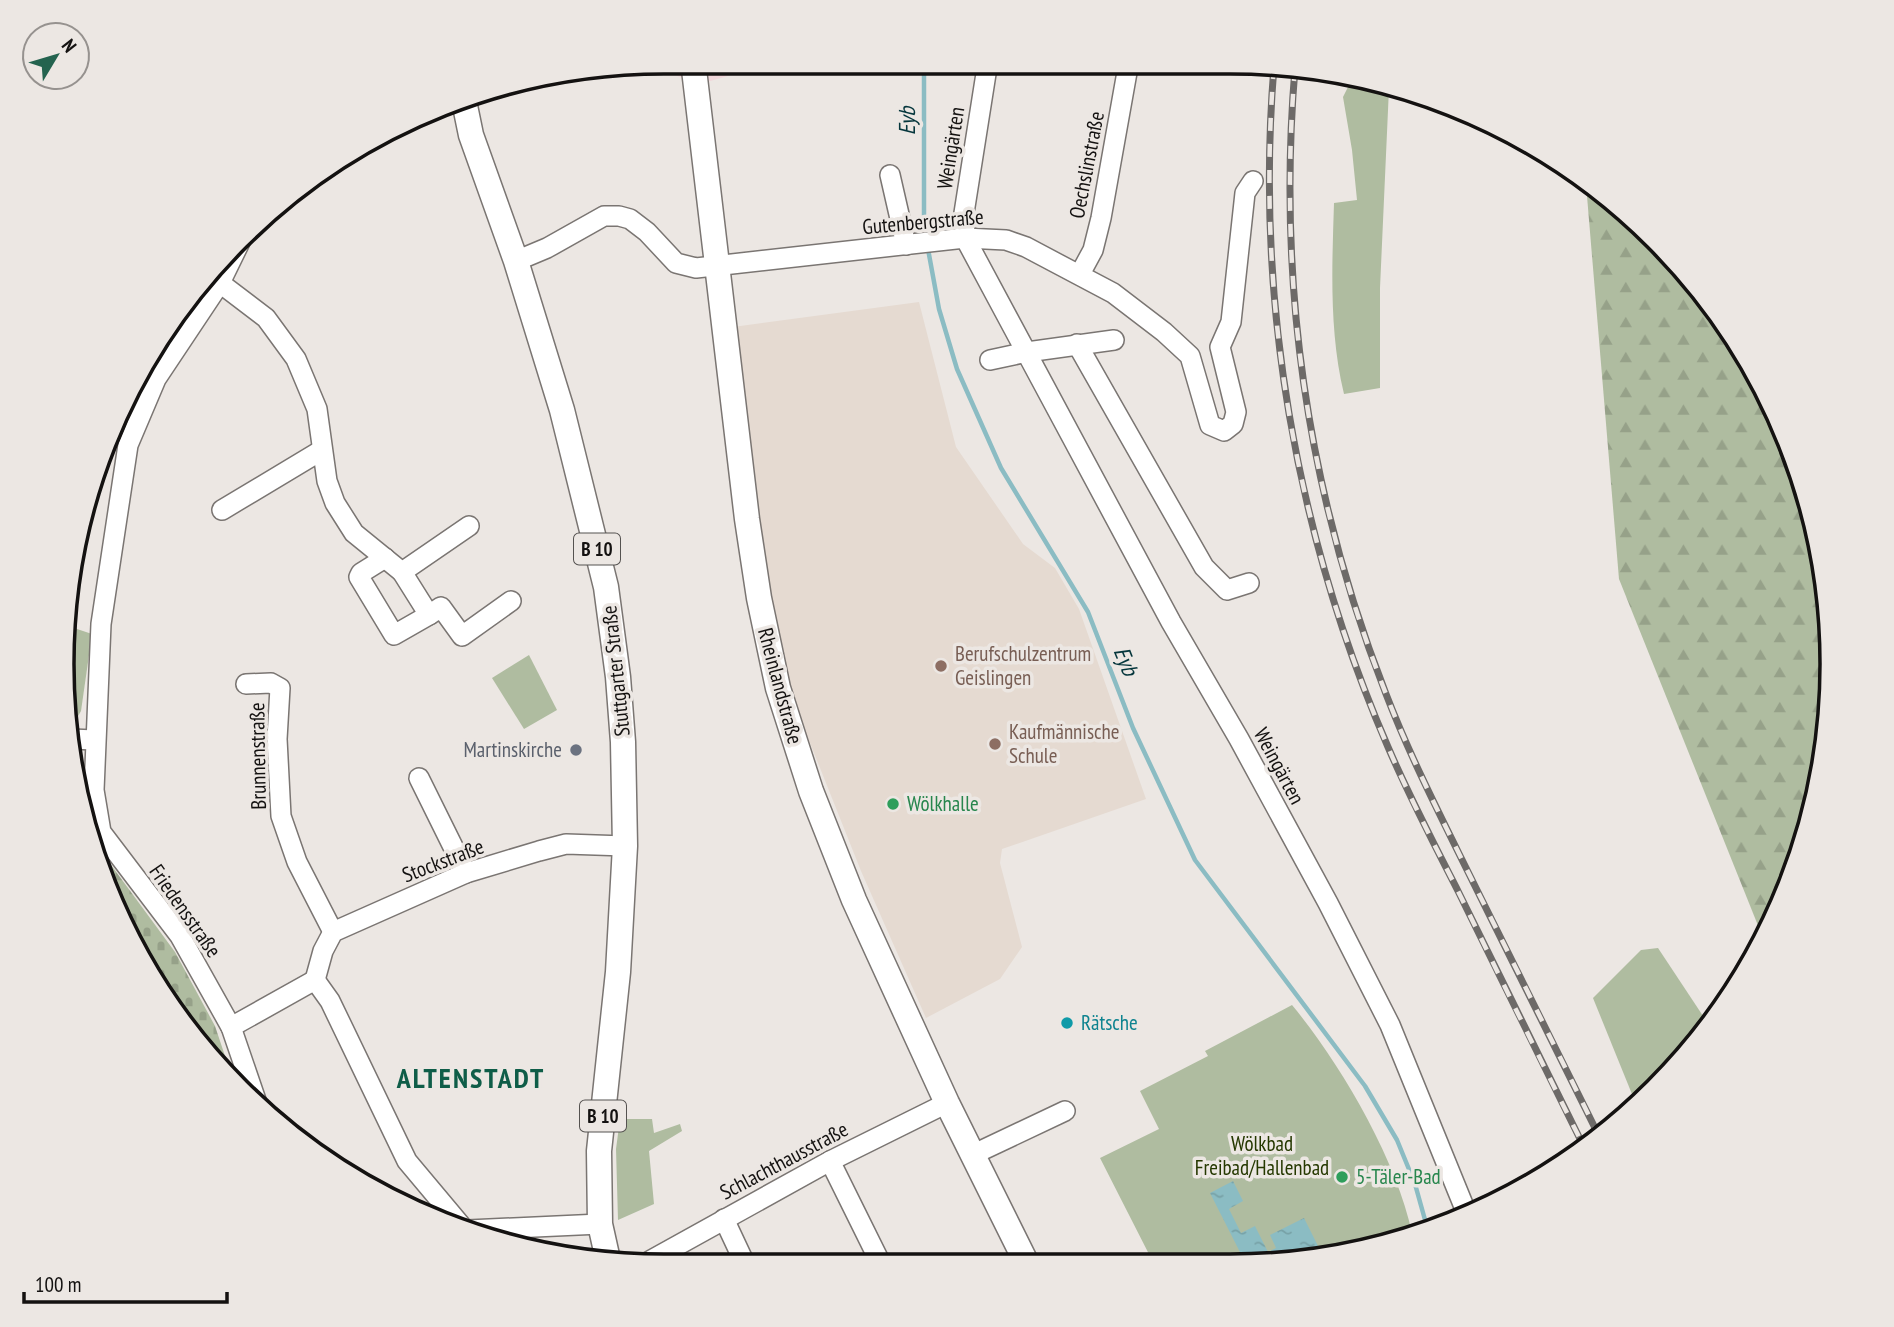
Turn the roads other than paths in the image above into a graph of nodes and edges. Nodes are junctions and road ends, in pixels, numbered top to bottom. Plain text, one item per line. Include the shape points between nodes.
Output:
1 (694, 74) edge
2 (986, 74) edge
3 (1127, 74) edge
4 (465, 108) edge
5 (890, 175) dead end
6 (1252, 181) dead end
7 (959, 239) junction
8 (910, 245) junction
9 (516, 261) junction
10 (229, 264) edge
11 (716, 266) junction
12 (1080, 274) junction
13 (220, 283) junction
14 (1114, 340) dead end
15 (1077, 344) junction
16 (1027, 352) junction
17 (990, 360) dead end
18 (322, 450) junction
19 (222, 510) dead end
20 (469, 526) dead end
21 (385, 558) junction
22 (402, 572) junction
23 (1250, 583) dead end
24 (511, 601) dead end
25 (429, 615) junction
26 (246, 684) dead end
27 (79, 739) edge
28 (94, 740) junction
29 (419, 778) dead end
30 (96, 822) edge
31 (101, 840) edge
32 (625, 846) junction
33 (466, 873) junction
34 (333, 932) junction
35 (315, 980) junction
36 (232, 1027) junction
37 (250, 1085) edge
38 (947, 1103) junction
39 (1065, 1111) dead end
40 (972, 1155) junction
41 (830, 1161) junction
42 (1464, 1206) edge
43 (453, 1214) edge
44 (724, 1219) junction
45 (600, 1224) junction
46 (496, 1229) edge
47 (606, 1250) edge
48 (662, 1254) edge
49 (740, 1254) edge
50 (875, 1254) edge
51 (1022, 1254) edge

1 - 11 main road, Rheinlandstraße
2 - 7 street, Weingärten
3 - 12 street, Oechslinstraße via 1101,218 1093,250
4 - 9 main road, Stuttgarter Straße / B 10
5 - 8 street
6 - 12 street, Gutenbergstraße via 1245,193 1231,322 1220,347 1236,412 1233,424 1224,430 1210,425 1190,356 1164,331
7 - 8 street, Gutenbergstraße
7 - 12 street, Gutenbergstraße via 1006,240
7 - 16 street, Weingärten
8 - 11 street, Gutenbergstraße
9 - 11 street, Gutenbergstraße via 604,216 619,216 647,232 676,263
9 - 32 main road, Stuttgarter Straße / B 10 via 562,410 606,587 623,742
10 - 13 street, Friedensstraße
11 - 38 main road, Rheinlandstraße via 759,598 778,688 811,791 854,900
13 - 18 street via 266,318 296,359 317,409
13 - 28 street, Friedensstraße via 156,379 128,445 101,624
14 - 15 street
15 - 16 street
15 - 23 street via 1204,567 1227,590
16 - 17 street
16 - 42 street, Weingärten via 1335,916 1390,1025
18 - 19 street
18 - 21 street via 335,503 354,533
20 - 22 street
21 - 22 street
21 - 25 street via 359,577 394,635
22 - 25 street
24 - 25 street via 462,636 441,607
26 - 34 street, Brunnenstraße via 271,683 280,688 281,816 297,862
27 - 28 street
28 - 30 street, Friedensstraße
29 - 33 street
31 - 36 street, Friedensstraße via 180,936
32 - 33 street, Stockstraße via 566,844
32 - 45 main road, Stuttgarter Straße / B 10 via 618,972 599,1151
33 - 34 street, Stockstraße
34 - 35 street
35 - 36 street
35 - 43 street via 330,1001 407,1160
36 - 37 street, Friedensstraße
38 - 40 main road, Rheinlandstraße
38 - 41 street, Schlachthausstraße
39 - 40 street
40 - 51 main road, Rheinlandstraße
41 - 44 street, Schlachthausstraße
41 - 50 street
44 - 48 street, Schlachthausstraße
44 - 49 street
45 - 46 street
45 - 47 main road, Stuttgarter Straße / B 10

